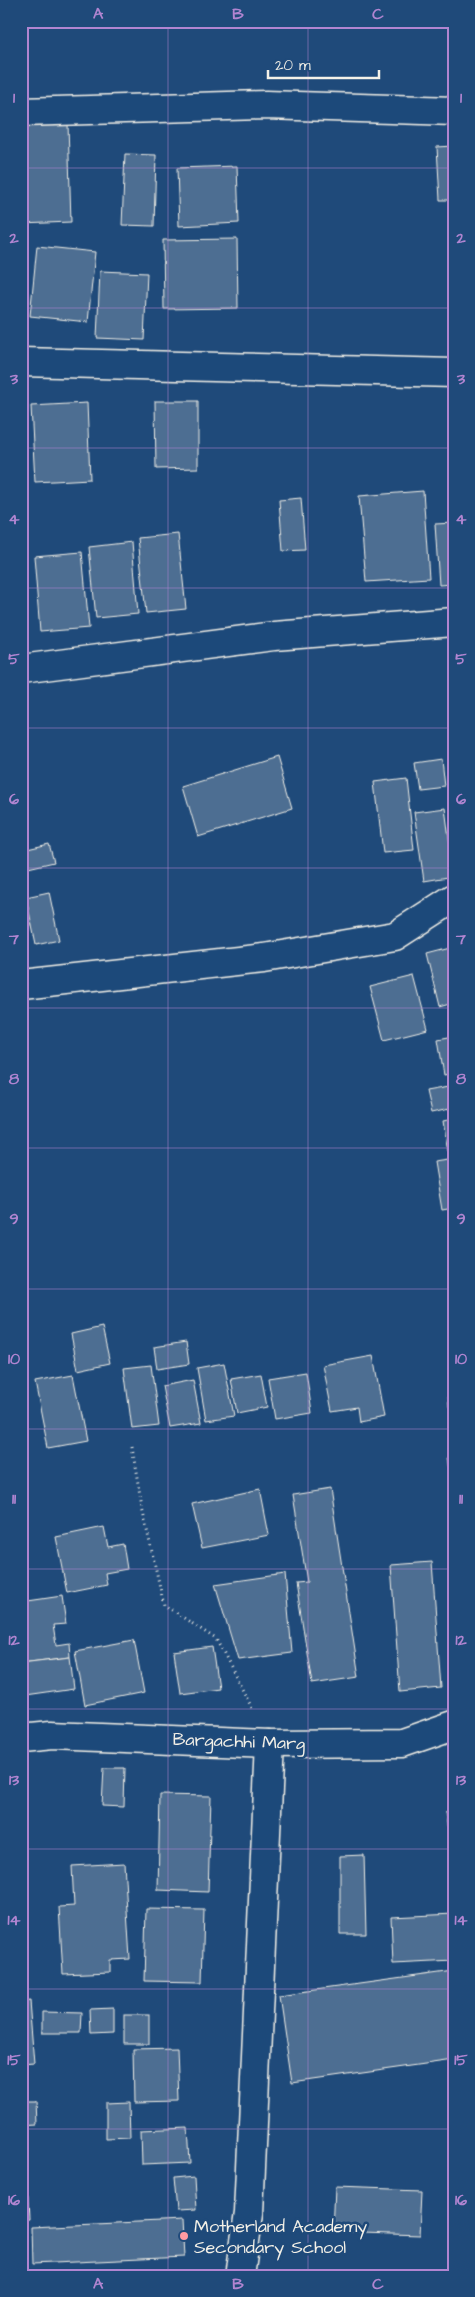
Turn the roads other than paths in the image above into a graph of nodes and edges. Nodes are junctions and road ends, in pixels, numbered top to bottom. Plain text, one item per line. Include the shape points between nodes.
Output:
1 (454, 111) edge
2 (21, 112) edge
3 (21, 362) edge
4 (454, 373) edge
5 (454, 622) edge
6 (21, 669) edge
7 (454, 898) edge
8 (21, 985) edge
9 (454, 1725) edge
10 (21, 1738) edge
11 (270, 1744) junction
12 (240, 2276) edge

1 - 2 street via 266,105
3 - 4 street
5 - 6 street via 274,636
7 - 8 street via 395,936 264,958
9 - 11 street, Bargachhi Marg via 402,1743
10 - 11 street, Bargachhi Marg via 52,1735
11 - 12 street via 249,2213

